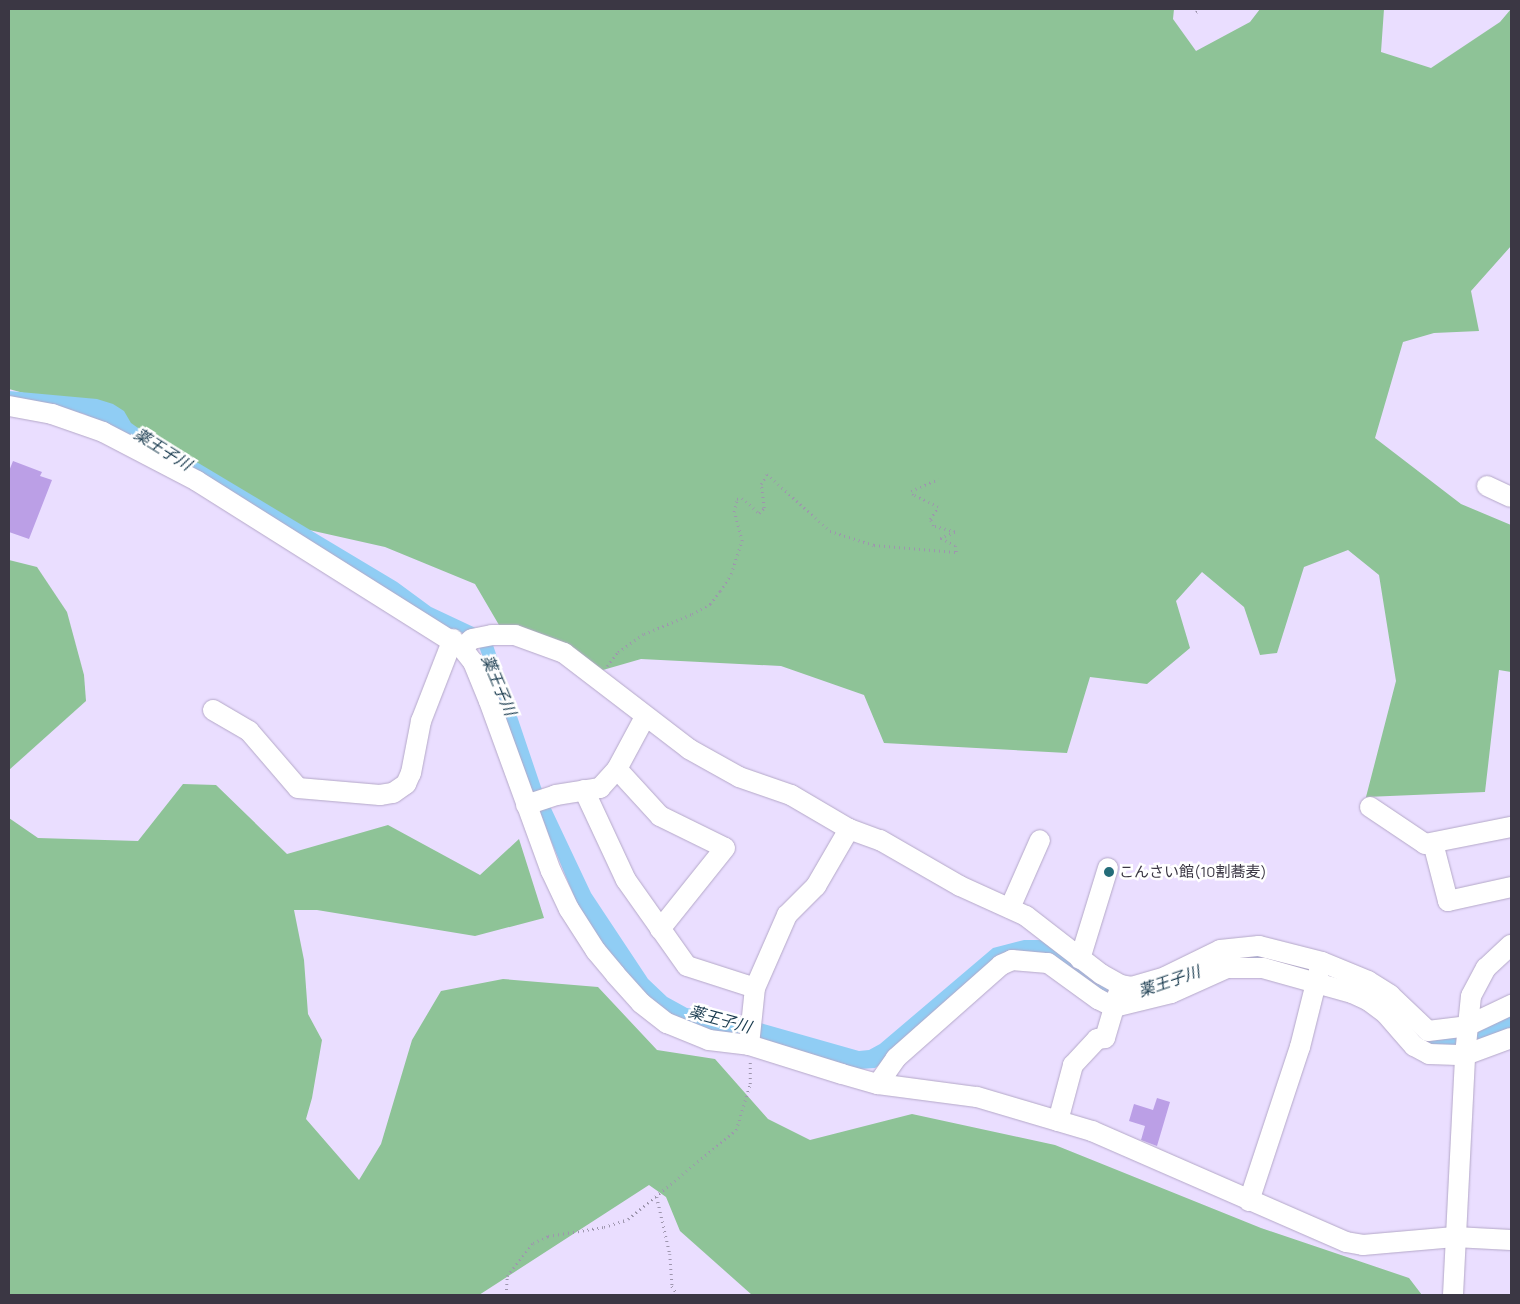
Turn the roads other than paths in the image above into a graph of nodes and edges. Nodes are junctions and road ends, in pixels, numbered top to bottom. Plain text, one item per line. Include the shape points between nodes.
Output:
1 (9, 406) edge
2 (1487, 486) dead end
3 (1511, 498) edge
4 (463, 642) junction
5 (213, 710) dead end
6 (645, 717) junction
7 (617, 769) junction
8 (584, 790) junction
9 (526, 805) junction
10 (1370, 807) dead end
11 (1511, 828) edge
12 (848, 829) junction
13 (1040, 840) dead end
14 (1433, 844) junction
15 (1108, 868) dead end
16 (1511, 887) edge
17 (1010, 908) junction
18 (660, 929) junction
19 (1059, 941) junction
20 (1511, 945) edge
21 (1266, 948) junction
22 (1080, 959) junction
23 (1322, 962) junction
24 (1048, 963) junction
25 (1263, 968) junction
26 (1316, 982) junction
27 (1121, 985) junction
28 (1168, 985) junction
29 (755, 988) junction
30 (1511, 1005) edge
31 (1114, 1007) junction
32 (1466, 1026) junction
33 (1511, 1038) edge
34 (749, 1042) junction
35 (1465, 1055) junction
36 (878, 1084) junction
37 (1058, 1121) junction
38 (1250, 1200) junction
39 (1455, 1237) junction
40 (1511, 1240) edge
41 (1452, 1295) edge

1 - 4 street via 52,414 103,432 197,481
2 - 3 street
4 - 5 street via 421,721 406,784 393,793 380,795 298,788 250,731
4 - 6 street via 492,635 536,641 564,653 599,677
4 - 9 street via 489,701
6 - 7 street
6 - 12 street via 668,735 722,767 791,795
7 - 8 street via 600,788
7 - 18 street via 660,816 725,848
8 - 9 street
8 - 18 street via 626,880
9 - 34 street via 569,909 596,951 641,1003 667,1023 690,1034
10 - 14 street via 1425,844
11 - 14 street
12 - 17 street via 880,840 960,886
12 - 29 street via 816,886 787,915
13 - 17 street
14 - 16 street via 1448,900
15 - 22 street
17 - 19 street
18 - 29 street via 687,966
19 - 22 street
19 - 24 street
20 - 32 street via 1486,968 1478,982 1471,996
21 - 23 street
21 - 25 street
21 - 28 street via 1220,950
22 - 27 street
23 - 26 street
23 - 32 street via 1383,990 1428,1031
24 - 31 street
24 - 36 street via 1022,959 1001,965 896,1058
25 - 26 street
25 - 28 street via 1227,968
26 - 35 street via 1369,1001 1386,1014 1414,1046 1429,1054
26 - 38 street via 1300,1047
27 - 28 street
27 - 31 street
28 - 31 street
29 - 34 street
30 - 32 street
31 - 37 street via 1105,1038 1097,1039 1073,1064
32 - 35 street
33 - 35 street
34 - 36 street
35 - 39 street
36 - 37 street via 969,1096
37 - 38 street via 1092,1131
38 - 39 street via 1330,1236 1363,1245
39 - 40 street
39 - 41 street

